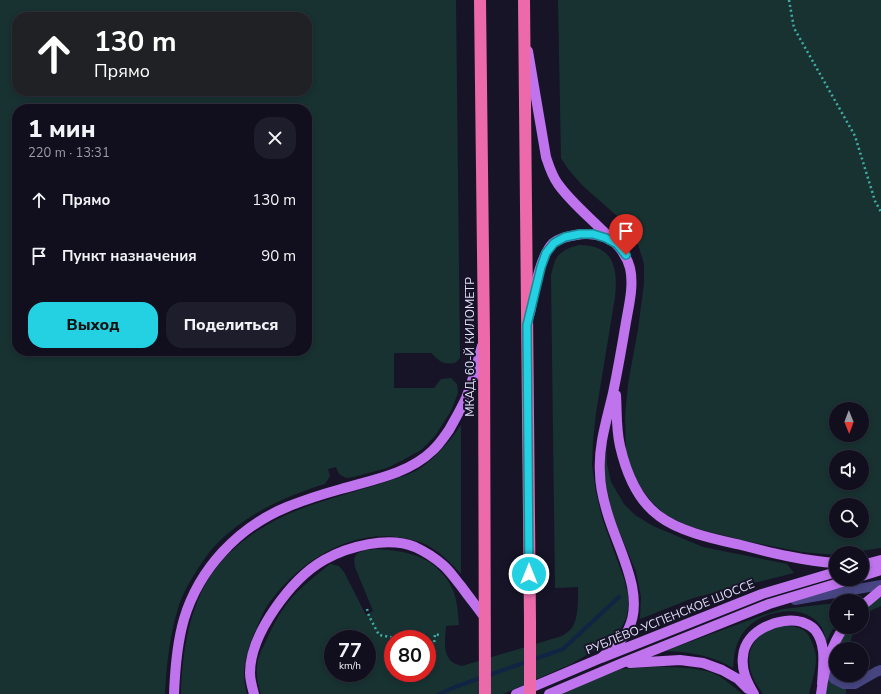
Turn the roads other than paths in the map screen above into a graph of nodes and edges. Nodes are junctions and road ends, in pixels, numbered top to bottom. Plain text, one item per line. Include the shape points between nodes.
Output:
1 (480, 0) edge
2 (524, 0) edge
3 (524, 23) junction
4 (617, 244) junction
5 (527, 325) junction
6 (484, 338) junction
7 (616, 378) junction
8 (881, 560) edge
9 (829, 562) edge
10 (869, 562) edge
11 (881, 570) edge
12 (829, 574) edge
13 (869, 574) edge
14 (881, 585) edge
15 (829, 586) edge
16 (881, 590) edge
17 (869, 600) edge
18 (769, 604) junction
19 (485, 621) junction
20 (839, 634) edge
21 (601, 658) junction
22 (622, 663) junction
23 (827, 666) junction
24 (881, 670) edge
25 (855, 684) junction
26 (821, 689) edge
27 (174, 694) edge
28 (254, 694) edge
29 (485, 694) edge
30 (516, 694) edge
31 (530, 694) edge
32 (549, 694) edge
33 (753, 694) edge
34 (852, 694) edge

1 - 6 highway, МКАД, 60-Й КИЛОМЕТР
2 - 3 highway
3 - 4 main road via 546,157 551,171 571,200
3 - 5 highway
4 - 5 main road via 593,234 565,237 554,243 546,253 541,267
4 - 7 main road via 626,255 632,280
5 - 31 highway, bridge
6 - 19 highway, МКАД, 60-Й КИЛОМЕТР
6 - 27 main road via 466,397 455,420 433,451 400,471 316,496 270,515 245,532 214,561 191,599 184,620 178,648
7 - 9 main road via 620,445 627,469 635,489 659,516 678,527 709,538 785,556
7 - 21 main road via 603,437 600,474 608,515 630,577 634,608 628,631 620,642
8 - 10 main road
11 - 13 main road
12 - 21 main road, РУБЛЁВО-УСПЕНСКОЕ ШОССЕ via 762,594
14 - 18 lane
15 - 18 main road, РУБЛЁВО-УСПЕНСКОЕ ШОССЕ
16 - 17 main road
18 - 22 main road, РУБЛЁВО-УСПЕНСКОЕ ШОССЕ
19 - 28 main road via 444,566 430,554 395,543 377,543 341,551 324,560 291,588 265,624 251,660 251,686
19 - 29 highway, МКАД, 60-Й КИЛОМЕТР
20 - 23 main road via 830,652
21 - 30 main road, РУБЛЁВО-УСПЕНСКОЕ ШОССЕ
22 - 32 main road, РУБЛЁВО-УСПЕНСКОЕ ШОССЕ
22 - 33 main road via 680,660 703,663 738,679
23 - 25 lane via 834,679 844,684
23 - 26 main road
24 - 25 lane
25 - 34 lane
26 - 33 main road via 823,648 815,630 808,624 796,620 783,620 768,625 754,634 747,643 743,655 743,668

